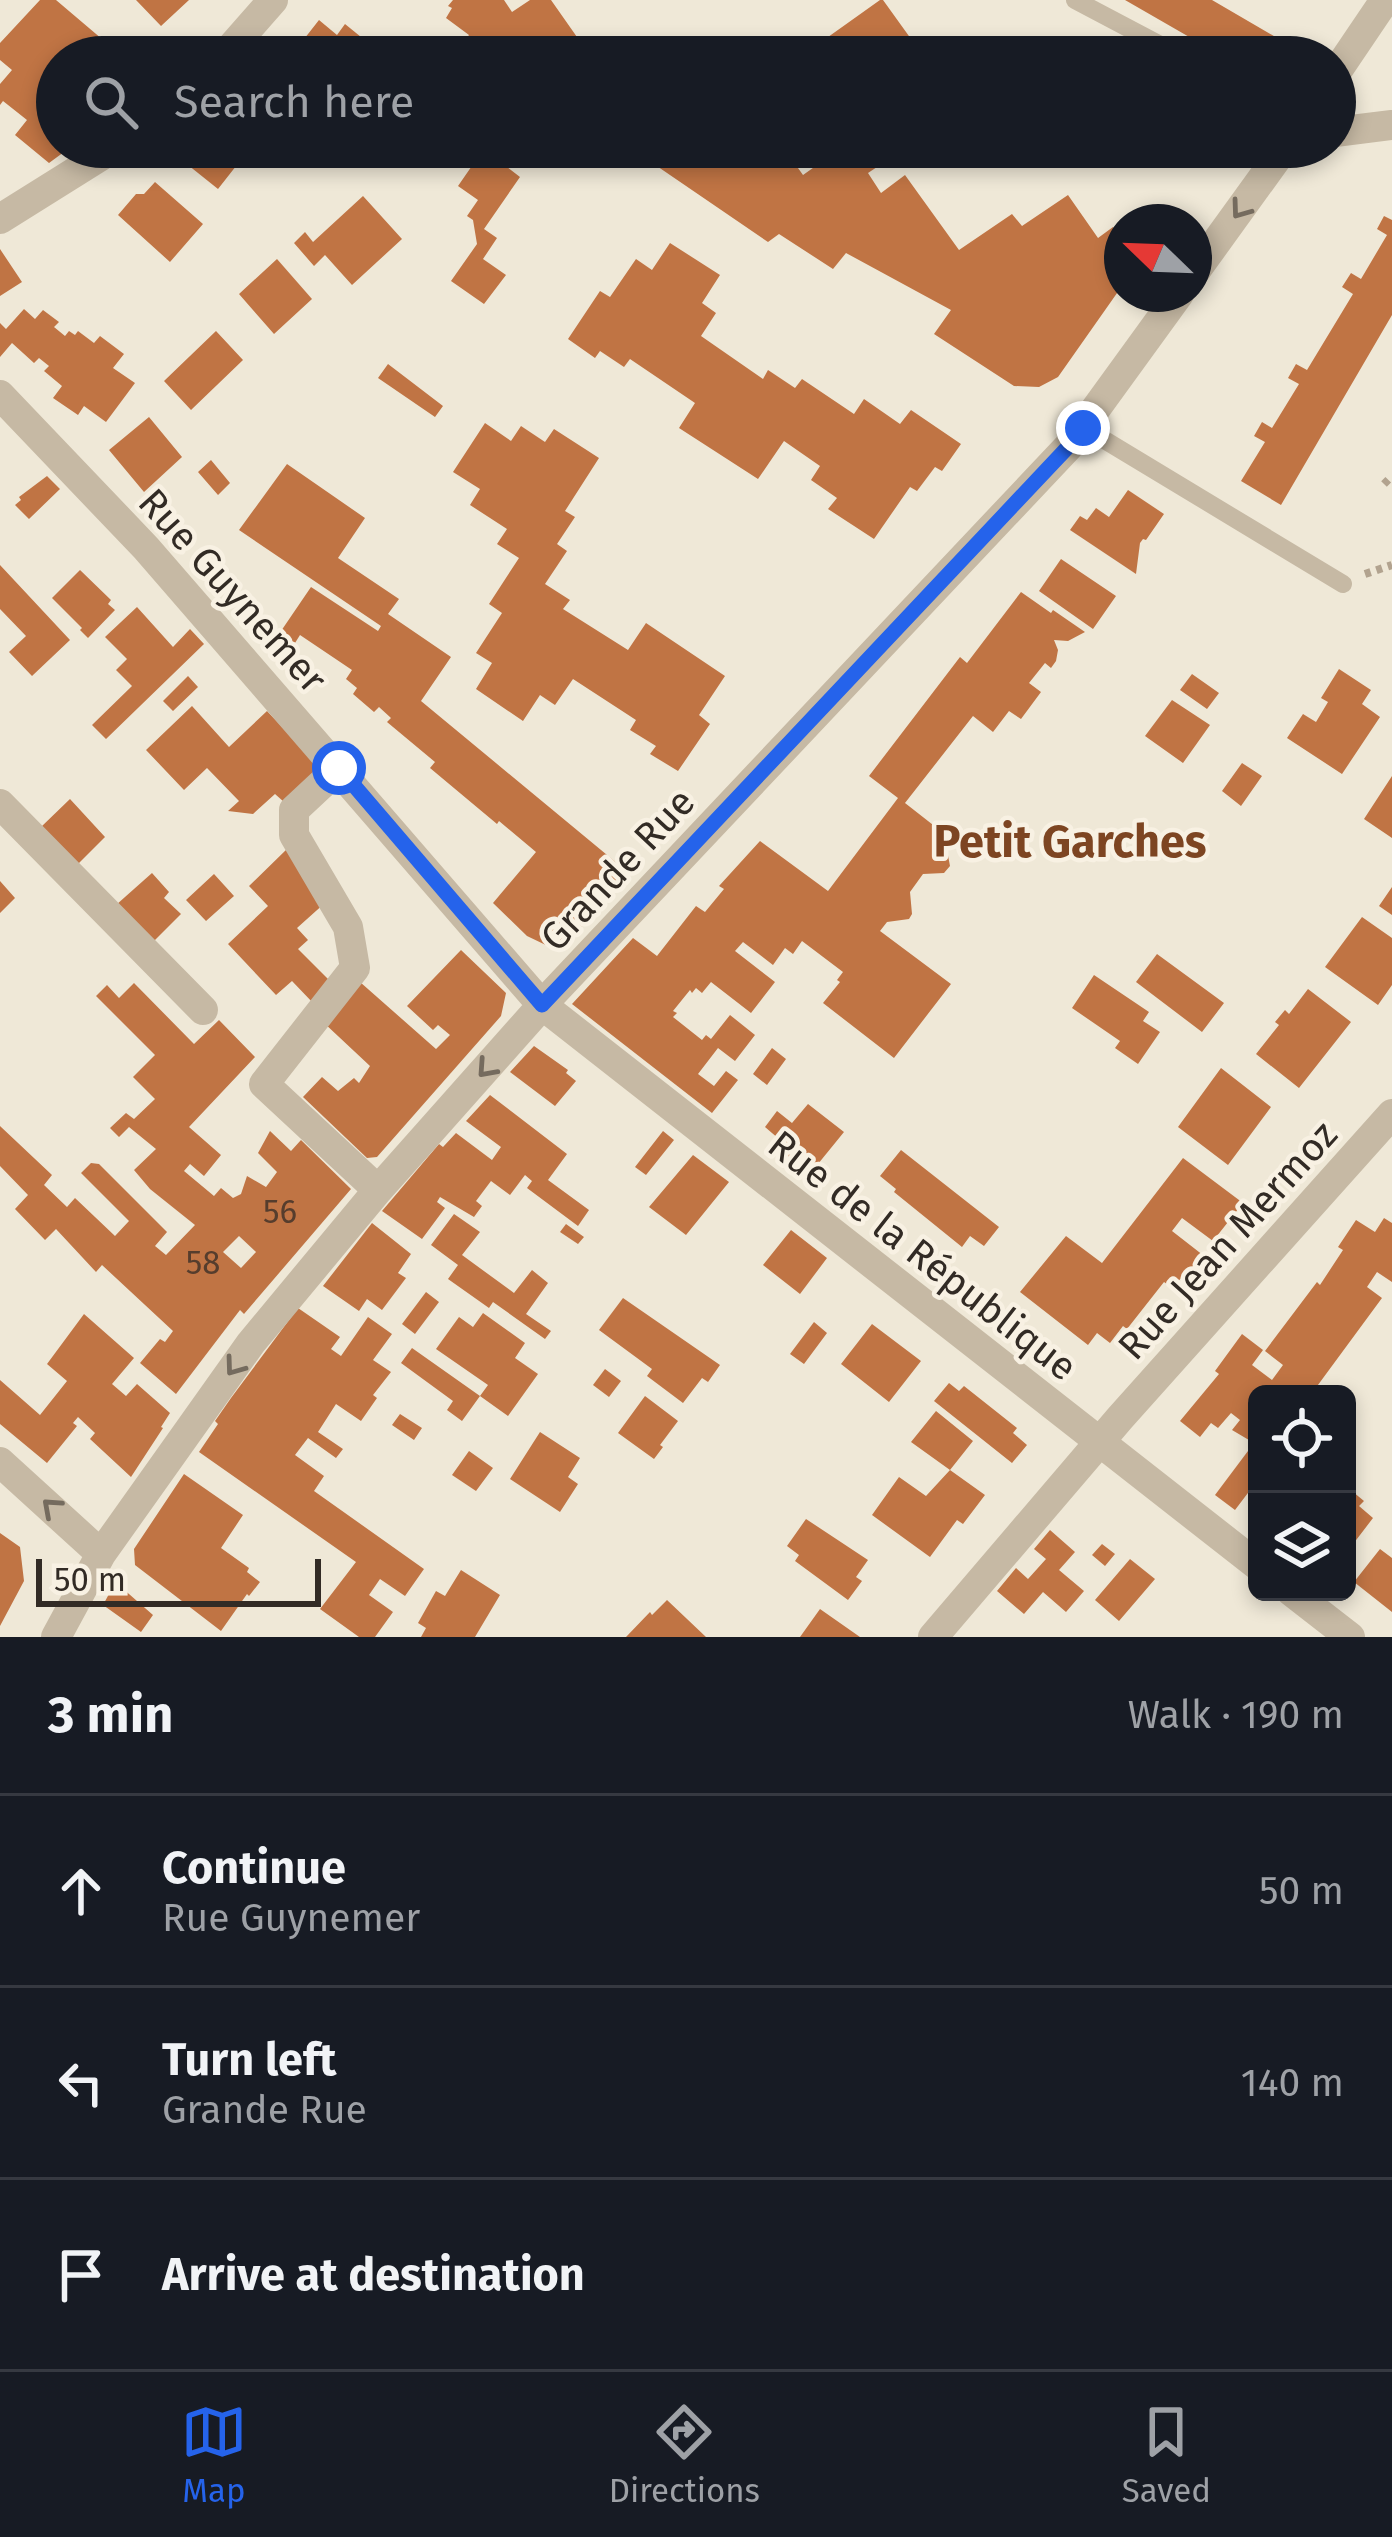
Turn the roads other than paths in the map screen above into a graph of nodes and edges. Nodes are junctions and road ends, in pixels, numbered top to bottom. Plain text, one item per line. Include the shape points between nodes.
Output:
1 (273, 0) edge
2 (1076, 0) edge
3 (1385, 0) edge
4 (241, 36) edge
5 (1144, 36) edge
6 (1356, 43) edge
7 (1392, 125) edge
8 (1356, 129) edge
9 (82, 168) edge
10 (1270, 168) edge
11 (0, 219) edge
12 (1212, 248) edge
13 (1166, 312) edge
14 (0, 395) edge
15 (1083, 428) junction
16 (1343, 584) dead end
17 (339, 768) junction
18 (0, 804) edge
19 (542, 1005) junction
20 (203, 1010) dead end
21 (1392, 1114) edge
22 (378, 1190) junction
23 (1098, 1443) junction
24 (0, 1462) edge
25 (101, 1554) junction
26 (1248, 1558) edge
27 (1304, 1601) edge
28 (56, 1637) edge
29 (933, 1637) edge
30 (1350, 1637) edge

1 - 4 street
2 - 5 lane
3 - 6 street
7 - 8 street
9 - 11 street
10 -> 12 street
13 - 15 street, Grande Rue
14 - 17 street, Rue Guynemer
15 - 16 lane
15 - 19 street, Grande Rue
17 - 19 street, Rue Guynemer
17 - 22 street via 293,810 295,835 348,927 355,968 264,1084
18 - 20 street
19 -> 22 street, Grande Rue
19 - 23 street, Rue de la République
21 - 23 street, Rue Jean Mermoz
22 -> 25 street, Grande Rue via 251,1343
23 - 26 street, Rue de la République
23 - 29 street, Rue Jean Mermoz
25 -> 24 street
25 - 28 street, Grande Rue
27 - 30 street

